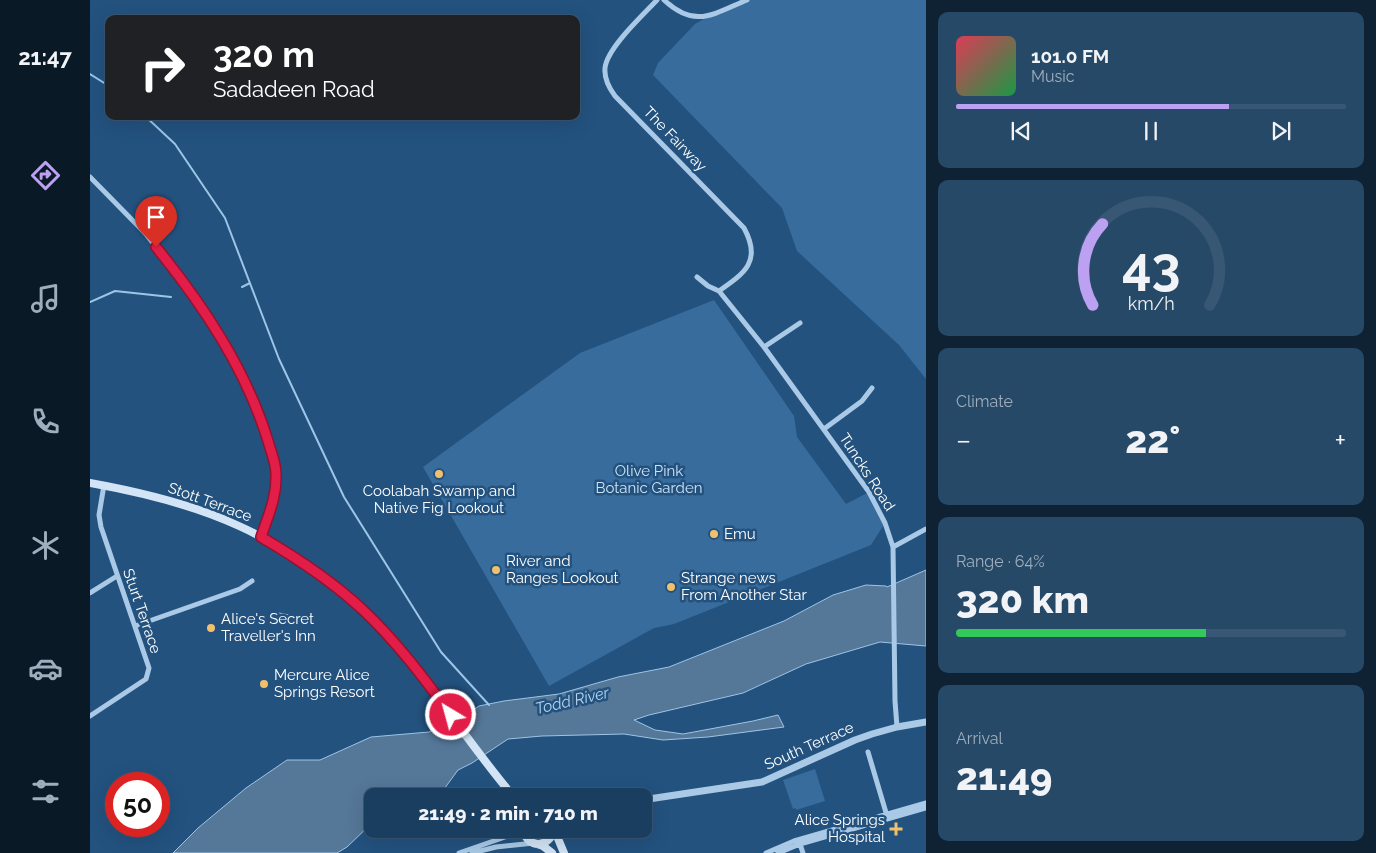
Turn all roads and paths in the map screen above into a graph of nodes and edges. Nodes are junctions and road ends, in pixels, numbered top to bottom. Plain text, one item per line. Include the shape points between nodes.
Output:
1 (657, 0) edge
2 (664, 0) edge
3 (747, 0) edge
4 (90, 177) edge
5 (698, 277) dead end
6 (719, 291) junction
7 (800, 323) dead end
8 (764, 347) junction
9 (872, 388) dead end
10 (824, 429) junction
11 (90, 483) edge
12 (104, 485) junction
13 (926, 529) edge
14 (261, 537) junction
15 (893, 547) junction
16 (116, 576) junction
17 (252, 581) dead end
18 (90, 593) edge
19 (135, 626) junction
20 (90, 716) edge
21 (926, 722) edge
22 (897, 728) junction
23 (868, 752) dead end
24 (507, 788) edge
25 (652, 798) edge
26 (926, 802) edge
27 (926, 808) edge
28 (905, 812) junction
29 (888, 816) junction
30 (502, 838) edge
31 (528, 838) edge
32 (550, 838) edge
33 (558, 838) edge
34 (535, 843) junction
35 (800, 844) junction
36 (459, 853) edge
37 (472, 853) edge
38 (552, 853) edge
39 (564, 853) edge
40 (766, 853) edge
41 (778, 853) edge
42 (804, 853) edge

1 - 6 street, The Fairway via 615,46 607,58 605,76 615,96 744,228 749,237 752,253 745,270
2 - 3 street via 684,15 697,17 709,16
4 - 14 street via 145,233 179,276 223,341 262,421 276,471 275,497
5 - 6 street, Tuncks Road
6 - 8 street, Tuncks Road
7 - 8 street
8 - 10 street, Tuncks Road
9 - 10 street via 862,401
10 - 15 street, Tuncks Road via 876,505
11 - 12 main road, Stott Terrace
12 - 14 main road, Stott Terrace via 162,498 238,525
12 - 16 street, Sturt Terrace via 99,516
13 - 15 street
14 - 24 main road, Stott Terrace via 308,566 363,611 404,654
15 - 22 street, Tuncks Road
16 - 18 street
16 - 19 street, Sturt Terrace
17 - 19 street via 240,589
19 - 20 street, Sturt Terrace via 148,668 146,679
21 - 22 street, South Terrace
22 - 25 street, South Terrace via 855,740 762,782
23 - 29 street
26 - 28 street
27 - 28 street
28 - 29 street
29 - 35 street
29 - 40 street via 794,841
30 - 36 street
31 - 34 main road
32 - 34 main road
33 - 39 main road
34 - 37 street
34 - 38 main road
35 - 41 street
35 - 42 street

